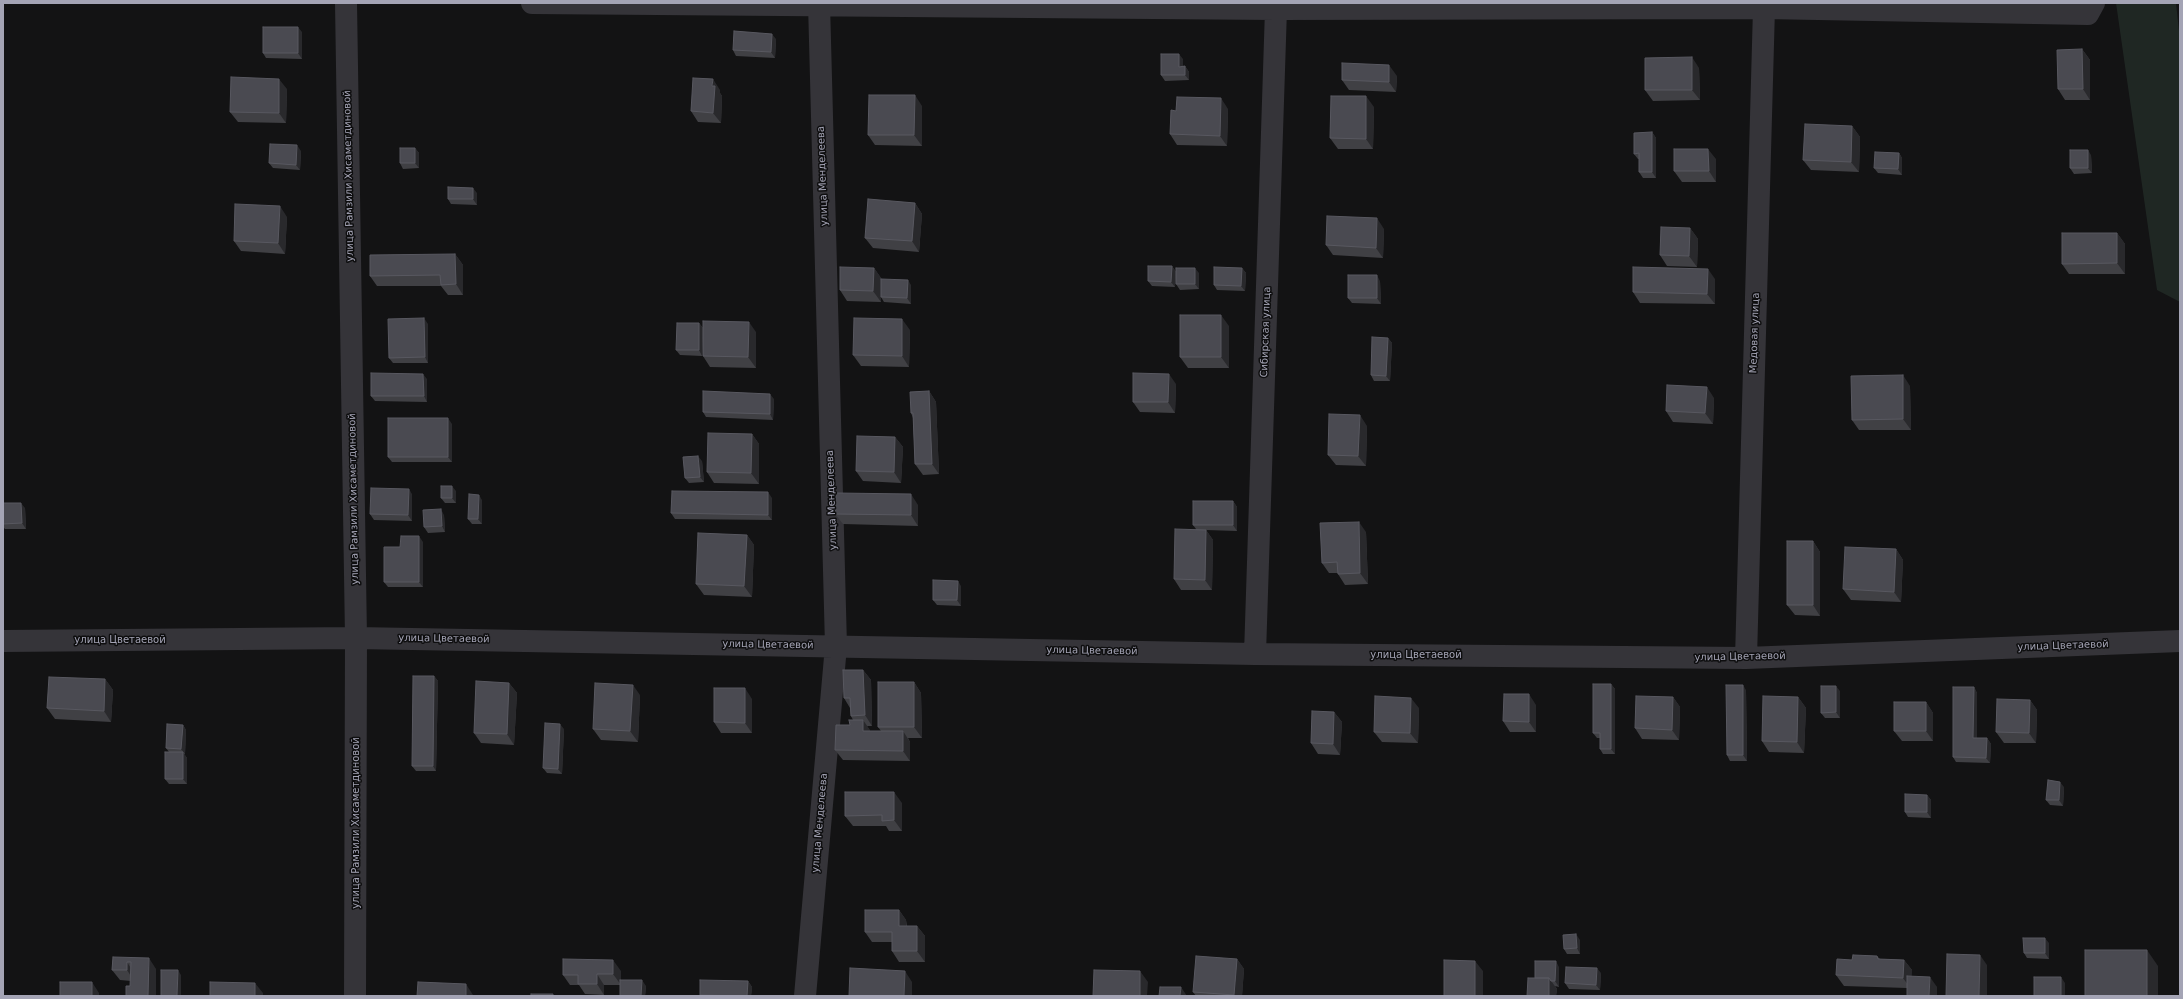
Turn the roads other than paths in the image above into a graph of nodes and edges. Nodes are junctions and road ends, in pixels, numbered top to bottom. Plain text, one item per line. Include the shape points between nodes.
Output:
1 (346, 3) edge
2 (532, 3) edge
3 (819, 4) edge
4 (1764, 8) junction
5 (2091, 8) edge
6 (1276, 9) junction
7 (356, 638) junction
8 (3, 641) edge
9 (2180, 641) edge
10 (836, 646) junction
11 (1255, 654) junction
12 (1746, 658) junction
13 (355, 996) edge
14 (805, 996) edge

1 - 7 street, улица Рамзили Хисаметдиновой
2 - 3 street
3 - 6 street
3 - 10 street, улица Менделеева
4 - 5 street
4 - 6 street
4 - 12 street, Медовая улица
6 - 11 street, Сибирская улица
7 - 8 street, улица Цветаевой
7 - 10 street, улица Цветаевой
7 - 13 street, улица Рамзили Хисаметдиновой
9 - 12 street, улица Цветаевой
10 - 11 street, улица Цветаевой
10 - 14 street, улица Менделеева
11 - 12 street, улица Цветаевой

